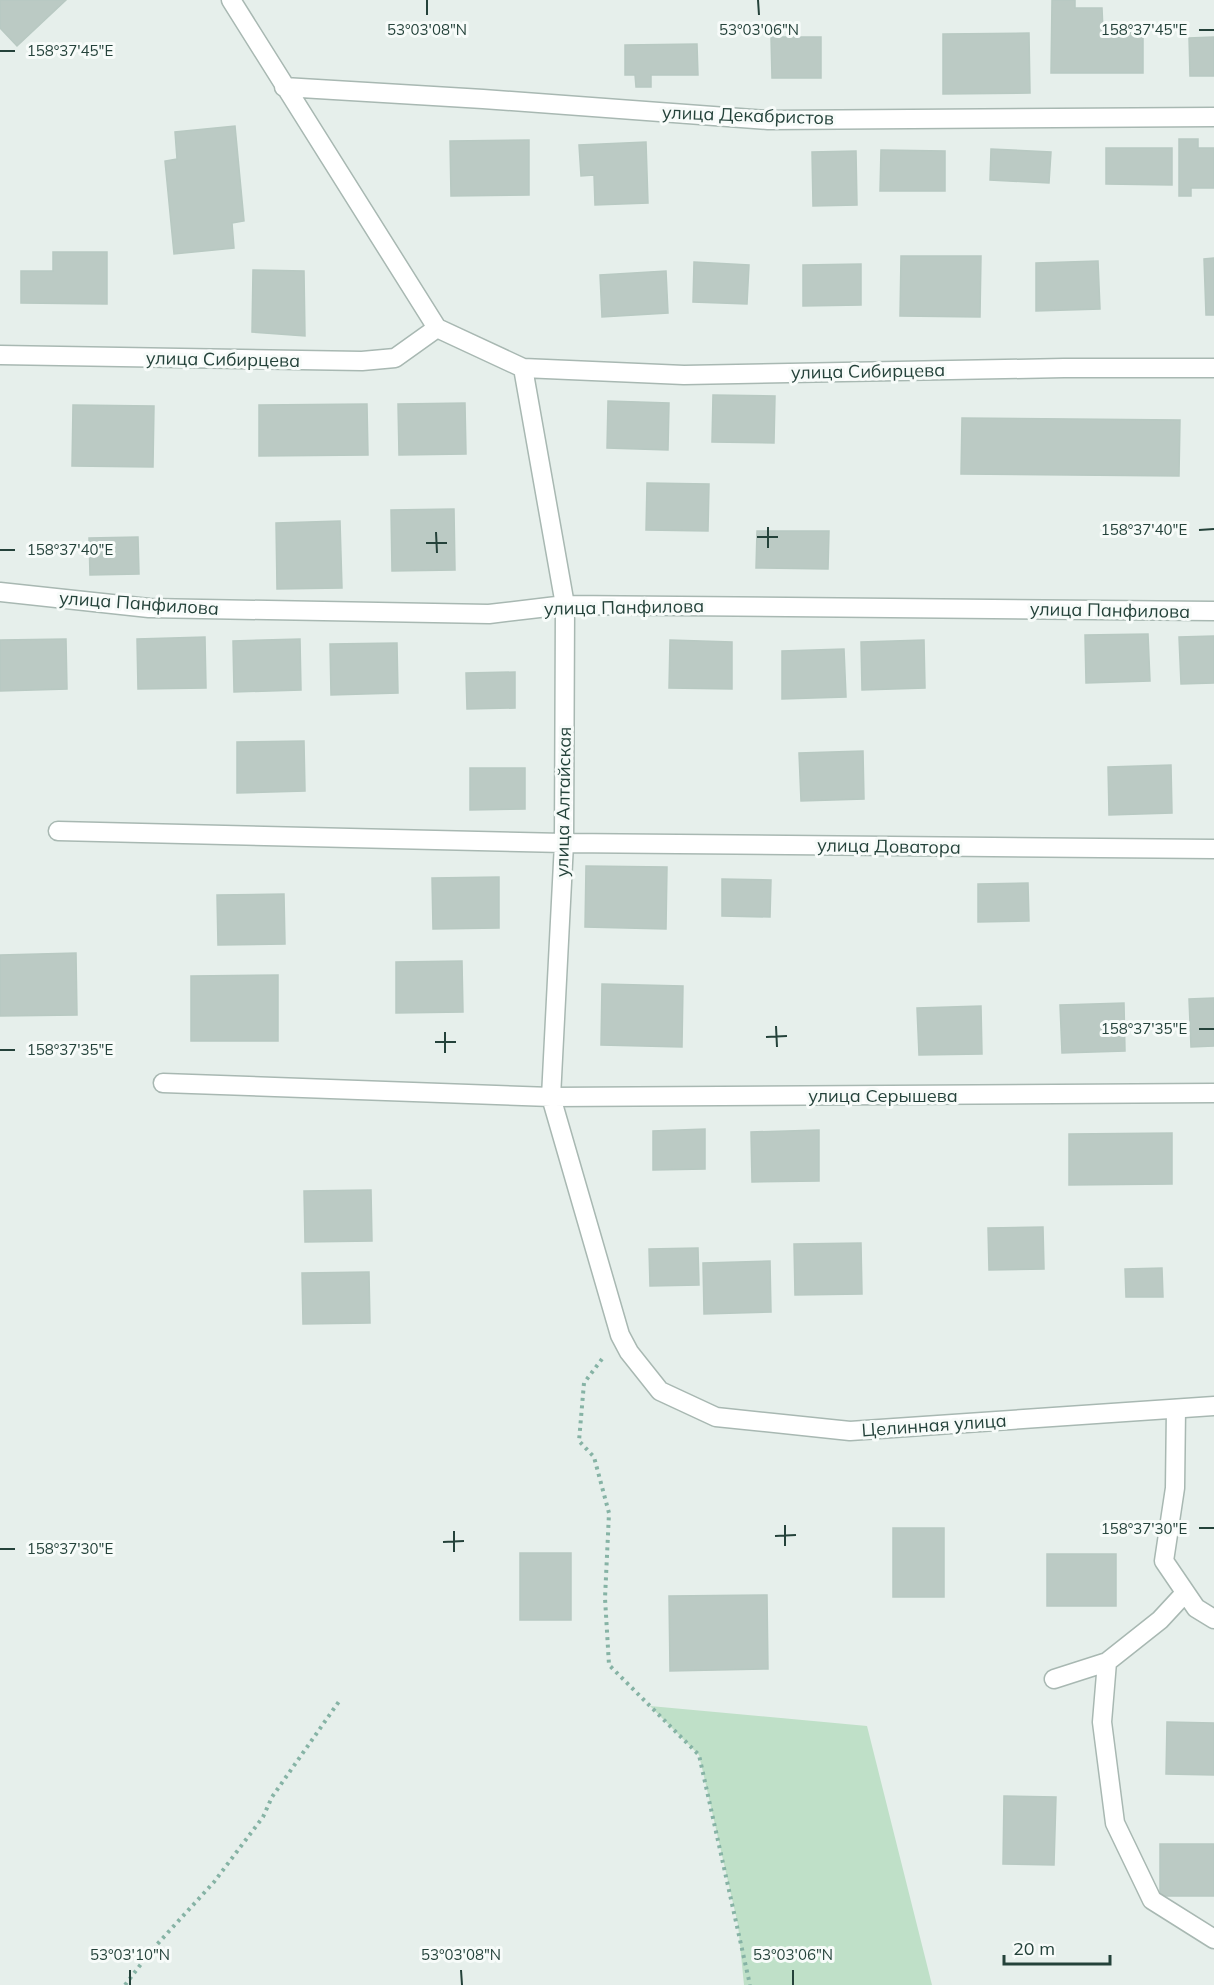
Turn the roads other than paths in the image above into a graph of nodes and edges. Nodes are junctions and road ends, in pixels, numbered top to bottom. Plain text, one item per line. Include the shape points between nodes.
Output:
1 (231, 0) edge
2 (284, 87) junction
3 (1214, 117) edge
4 (437, 328) junction
5 (0, 355) edge
6 (523, 368) junction
7 (1214, 368) edge
8 (0, 592) edge
9 (565, 604) junction
10 (1214, 611) edge
11 (58, 831) dead end
12 (564, 843) junction
13 (1214, 849) edge
14 (163, 1083) dead end
15 (1214, 1093) edge
16 (551, 1097) junction
17 (660, 1391) joint
18 (1214, 1406) edge
19 (1176, 1409) junction
20 (1185, 1593) junction
21 (1214, 1619) edge
22 (1107, 1662) junction
23 (1054, 1679) dead end
24 (1214, 1939) edge

1 - 2 street
2 - 3 street, улица Декабристов via 768,120
2 - 4 street
4 - 5 street, улица Сибирцева via 394,358 362,361
4 - 6 street
6 - 7 street, улица Сибирцева via 684,375
6 - 9 street, улица Алтайская
8 - 9 street, улица Панфилова via 161,608 489,614
9 - 10 street, улица Панфилова
9 - 12 street, улица Алтайская
11 - 12 street, улица Доватора
12 - 13 street, улица Доватора
12 - 16 street, улица Алтайская
14 - 16 street, улица Серышева
15 - 16 street, улица Серышева
16 - 17 street, улица Алтайская via 621,1335 629,1352
17 - 19 street, Целинная улица via 716,1417 850,1431
18 - 19 street, Целинная улица
19 - 20 street via 1175,1488 1164,1561
20 - 21 street via 1196,1608
20 - 22 street via 1160,1620
22 - 23 street
22 - 24 street via 1102,1722 1115,1823 1152,1900

